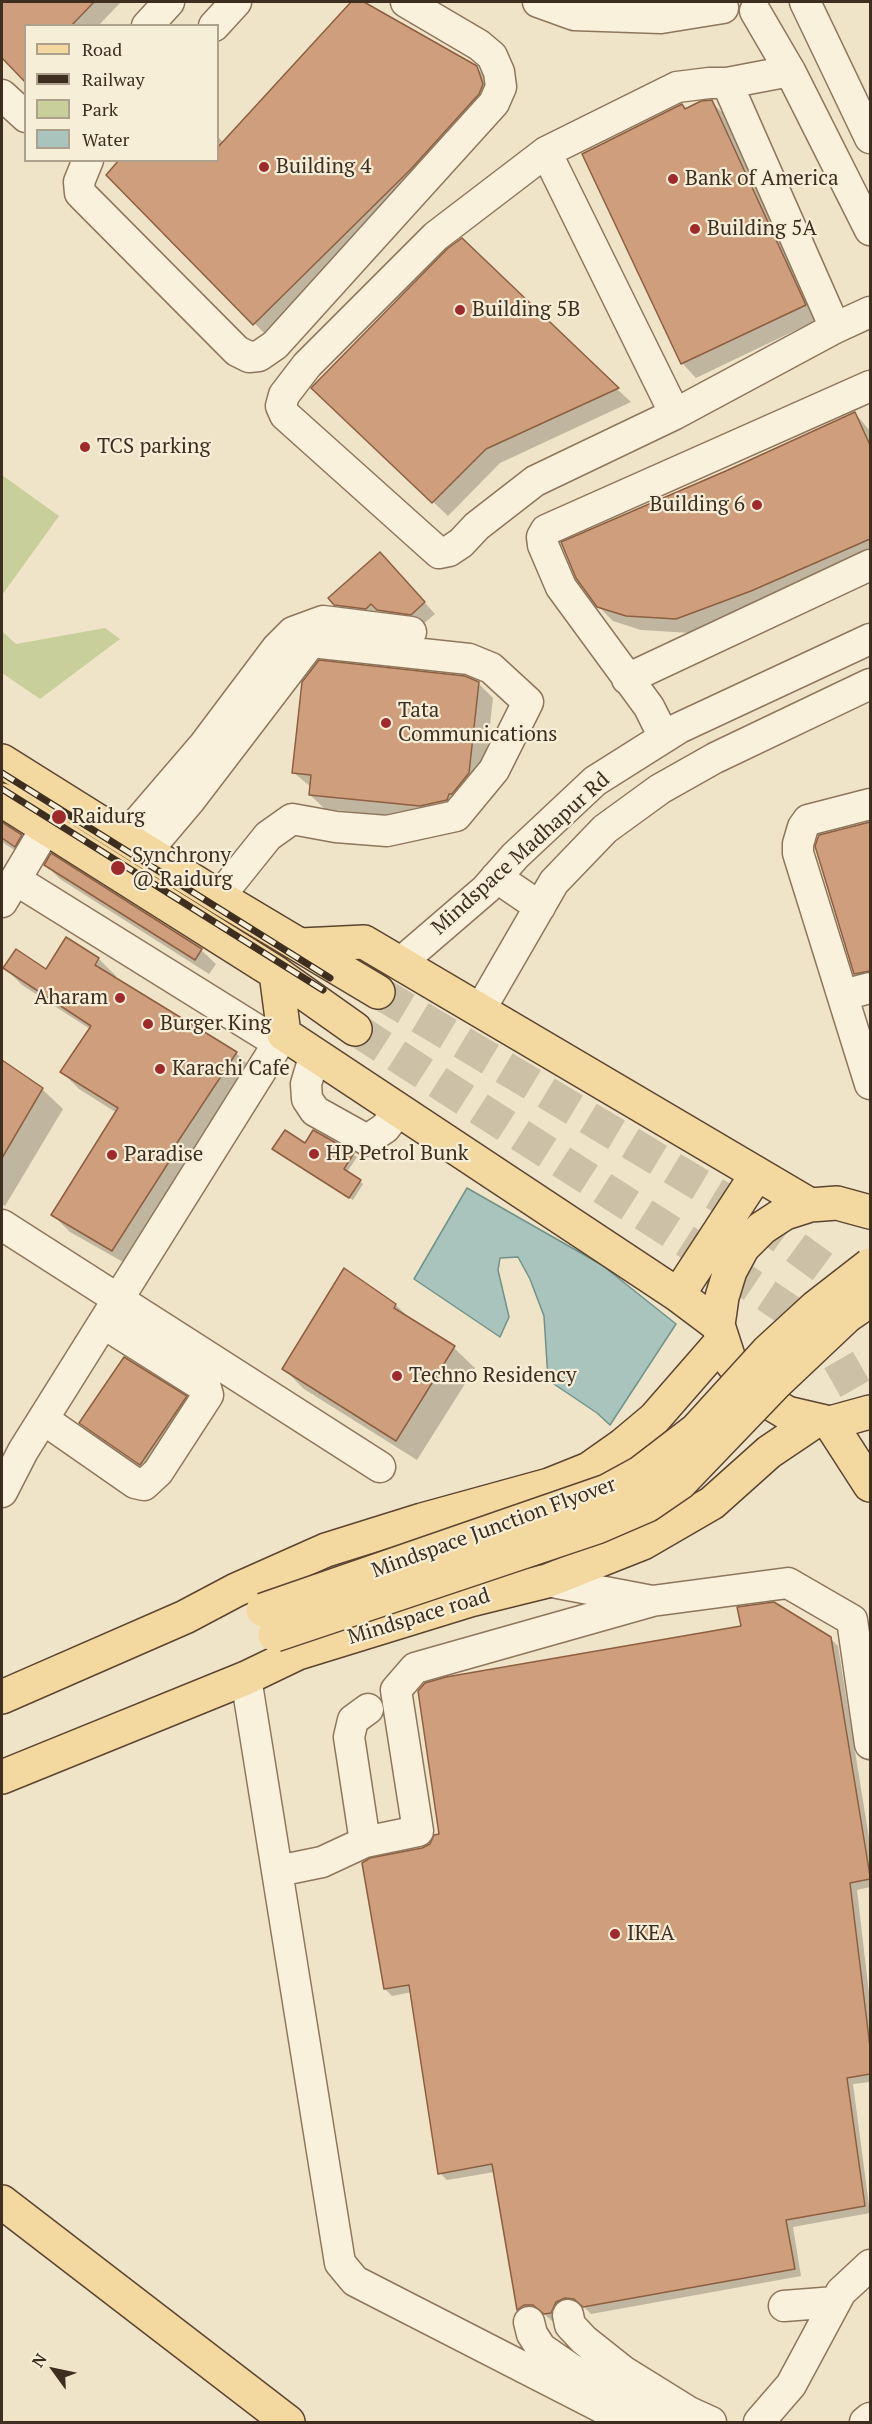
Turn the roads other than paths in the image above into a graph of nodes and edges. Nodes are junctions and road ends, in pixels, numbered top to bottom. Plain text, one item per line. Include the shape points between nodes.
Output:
1 (169, 2) edge
2 (236, 2) edge
3 (406, 2) edge
4 (538, 2) edge
5 (805, 2) edge
6 (718, 5) edge
7 (762, 6) edge
8 (149, 24) edge
9 (216, 24) edge
10 (790, 71) junction
11 (727, 83) junction
12 (2, 95) edge
13 (24, 115) edge
14 (870, 138) edge
15 (546, 152) junction
16 (87, 162) edge
17 (870, 230) edge
18 (870, 312) edge
19 (835, 328) junction
20 (869, 390) edge
21 (675, 414) junction
22 (870, 565) edge
23 (870, 639) edge
24 (627, 679) junction
25 (870, 684) edge
26 (528, 702) junction
27 (664, 737) junction
28 (2, 761) edge
29 (2, 800) edge
30 (870, 804) edge
31 (563, 812) junction
32 (46, 828) junction
33 (597, 837) junction
34 (136, 844) junction
35 (496, 877) junction
36 (9, 891) edge
37 (219, 897) junction
38 (540, 907) junction
39 (301, 945) junction
40 (400, 963) junction
41 (276, 973) junction
42 (857, 991) edge
43 (378, 992) tunnel mouth
44 (480, 1010) junction
45 (355, 1029) tunnel mouth
46 (281, 1039) junction
47 (315, 1054) junction
48 (870, 1084) edge
49 (399, 1110) junction
50 (757, 1174) junction
51 (810, 1205) junction
52 (870, 1212) edge
53 (2, 1225) edge
54 (870, 1265) edge
55 (678, 1295) junction
56 (870, 1300) edge
57 (111, 1311) junction
58 (720, 1333) junction
59 (870, 1412) edge
60 (43, 1419) junction
61 (823, 1422) junction
62 (12, 1444) edge
63 (380, 1467) dead end
64 (870, 1485) edge
65 (2, 1492) edge
66 (547, 1581) junction
67 (652, 1601) junction
68 (185, 1617) junction
69 (269, 1622) junction
70 (237, 1682) junction
71 (2, 1697) edge
72 (368, 1709) dead end
73 (870, 1744) edge
74 (2, 1777) edge
75 (365, 1842) junction
76 (278, 1871) junction
77 (2, 2202) edge
78 (868, 2270) edge
79 (835, 2302) junction
80 (784, 2306) dead end
81 (568, 2314) dead end
82 (529, 2322) dead end
83 (870, 2418) edge
84 (288, 2422) edge
85 (630, 2422) edge
86 (675, 2422) edge
87 (711, 2422) edge
88 (759, 2422) edge
89 (865, 2422) edge

1 - 8 street
2 - 9 street
3 - 16 street via 492,56 500,72 501,87 494,103 275,345 259,356 249,357 237,351 80,193 79,182
4 - 6 street via 574,15 661,18
5 - 14 street
6 - 7 street via 739,12
7 - 10 street
10 - 11 street
10 - 17 street
11 - 15 street via 677,87
11 - 19 street
12 - 13 street
15 - 21 street
15 - 21 street via 435,236 307,364 284,395 281,406 285,415 439,553 461,543 535,481
18 - 19 street
19 - 21 street
20 - 24 street via 546,530 543,545 561,587
22 - 24 street
23 - 27 street, Mindspace Madhapur Rd
24 - 27 street via 649,707
25 - 33 street via 688,773 660,789
26 - 34 street via 491,668 469,659 311,642 191,799
26 - 34 street via 529,690 501,663 451,638 323,621 293,632 278,648 204,745
26 - 37 street via 494,771 456,816 387,831 292,819 268,836
27 - 31 street, Mindspace Madhapur Rd via 595,782
28 - 34 main road
29 - 32 main road
30 - 42 street via 808,820 798,844 798,854
31 - 33 street
31 - 35 street, Mindspace Madhapur Rd
32 - 36 street
32 - 41 main road
33 - 38 street via 554,882
34 - 37 main road
35 - 38 street
35 - 40 street, Mindspace Madhapur Rd
36 - 46 street
37 - 39 main road
38 - 44 street
39 - 40 main road via 364,942
39 - 43 main road
40 - 44 main road
41 - 45 main road
41 - 46 main road
42 - 48 street
44 - 50 main road
46 - 47 main road
46 - 57 street
47 - 49 main road
47 - 49 street via 306,1084 307,1099 315,1111 367,1140 385,1128
49 - 55 main road
50 - 51 main road
50 - 55 main road
51 - 52 main road via 837,1203
51 - 58 main road via 769,1223 743,1247 722,1297
53 - 57 street
54 - 69 main road, Mindspace Junction Flyover, bridge via 767,1352 696,1430 640,1473 607,1491
55 - 58 main road
56 - 69 main road, Mindspace Junction Flyover, bridge via 847,1316 775,1384 680,1483 648,1504 597,1527
57 - 60 street
57 - 60 street via 206,1388 208,1395 158,1472 144,1485 135,1483
57 - 63 street
58 - 61 main road via 729,1359 762,1398 787,1413
58 - 68 main road via 654,1419 589,1469 549,1485 326,1550
59 - 61 main road
60 - 62 street
61 - 64 main road
61 - 66 main road, Mindspace road via 769,1452 712,1503 643,1543
62 - 65 street
66 - 67 street
66 - 70 main road, Mindspace road via 470,1600 298,1653
67 - 73 street via 788,1583 852,1620
67 - 75 street via 415,1668 396,1690 418,1831
68 - 69 main road, Mindspace Junction Flyover
68 - 71 main road
69 - 70 main road, Mindspace Junction Flyover
70 - 74 main road, Mindspace road
70 - 76 street
72 - 75 street via 353,1720 350,1737
75 - 76 street via 321,1862
76 - 85 street via 340,2263 355,2281
77 - 84 main road
78 - 79 street via 841,2292
79 - 80 street
79 - 88 street via 791,2385
81 - 87 street via 570,2325 584,2340 623,2371
82 - 86 street via 541,2348 570,2368 637,2406
83 - 89 street

